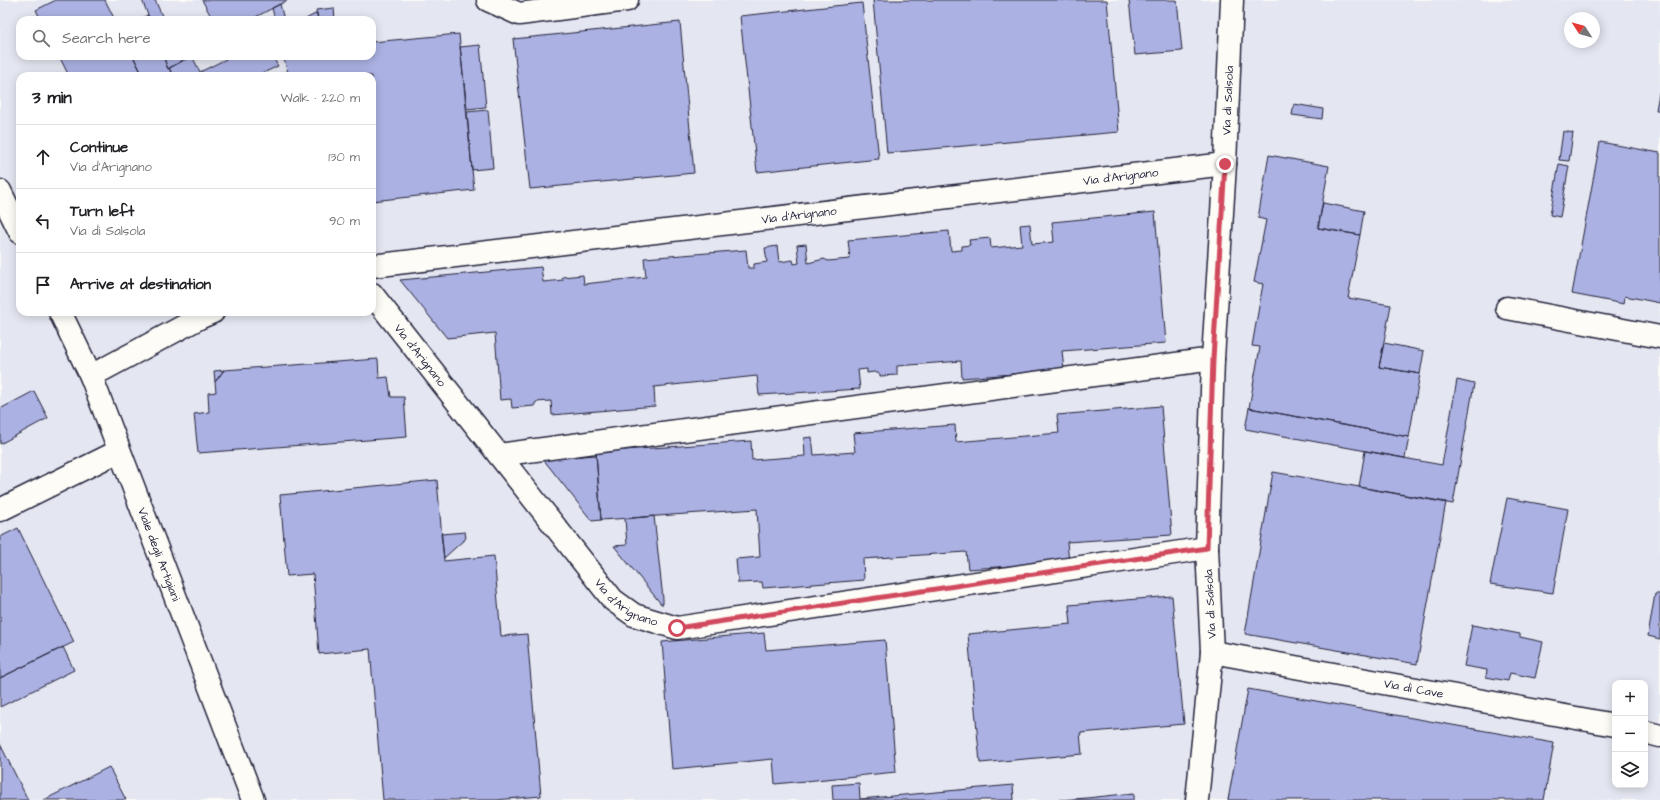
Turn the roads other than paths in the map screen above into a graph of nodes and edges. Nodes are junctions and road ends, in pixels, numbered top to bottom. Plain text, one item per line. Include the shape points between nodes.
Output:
1 (488, 0) edge
2 (627, 0) edge
3 (1232, 0) edge
4 (1225, 164) junction
5 (0, 191) edge
6 (16, 224) edge
7 (376, 266) edge
8 (376, 299) edge
9 (1507, 308) dead end
10 (62, 316) edge
11 (204, 316) edge
12 (1660, 337) edge
13 (1213, 359) junction
14 (91, 376) junction
15 (119, 451) junction
16 (499, 455) junction
17 (0, 510) edge
18 (1207, 548) junction
19 (1212, 652) junction
20 (1612, 724) edge
21 (1648, 733) edge
22 (1660, 736) edge
23 (253, 800) edge
24 (1197, 800) edge

1 - 2 street via 519,14
3 - 4 street, Via di Salsola
4 - 7 street, Via d'Arignano
4 - 13 street, Via di Salsola
5 - 6 street
8 - 16 street, Via d'Arignano
9 - 12 street
10 - 14 street, Viale degli Artigiani
11 - 14 street
13 - 16 street
13 - 18 street, Via di Salsola
14 - 15 street, Viale degli Artigiani
15 - 17 street
15 - 23 street, Viale degli Artigiani
16 - 18 street, Via d'Arignano via 613,600 634,615 677,628
18 - 19 street, Via di Salsola
19 - 20 street, Via di Cave
19 - 24 street, Via di Salsola
21 - 22 street

